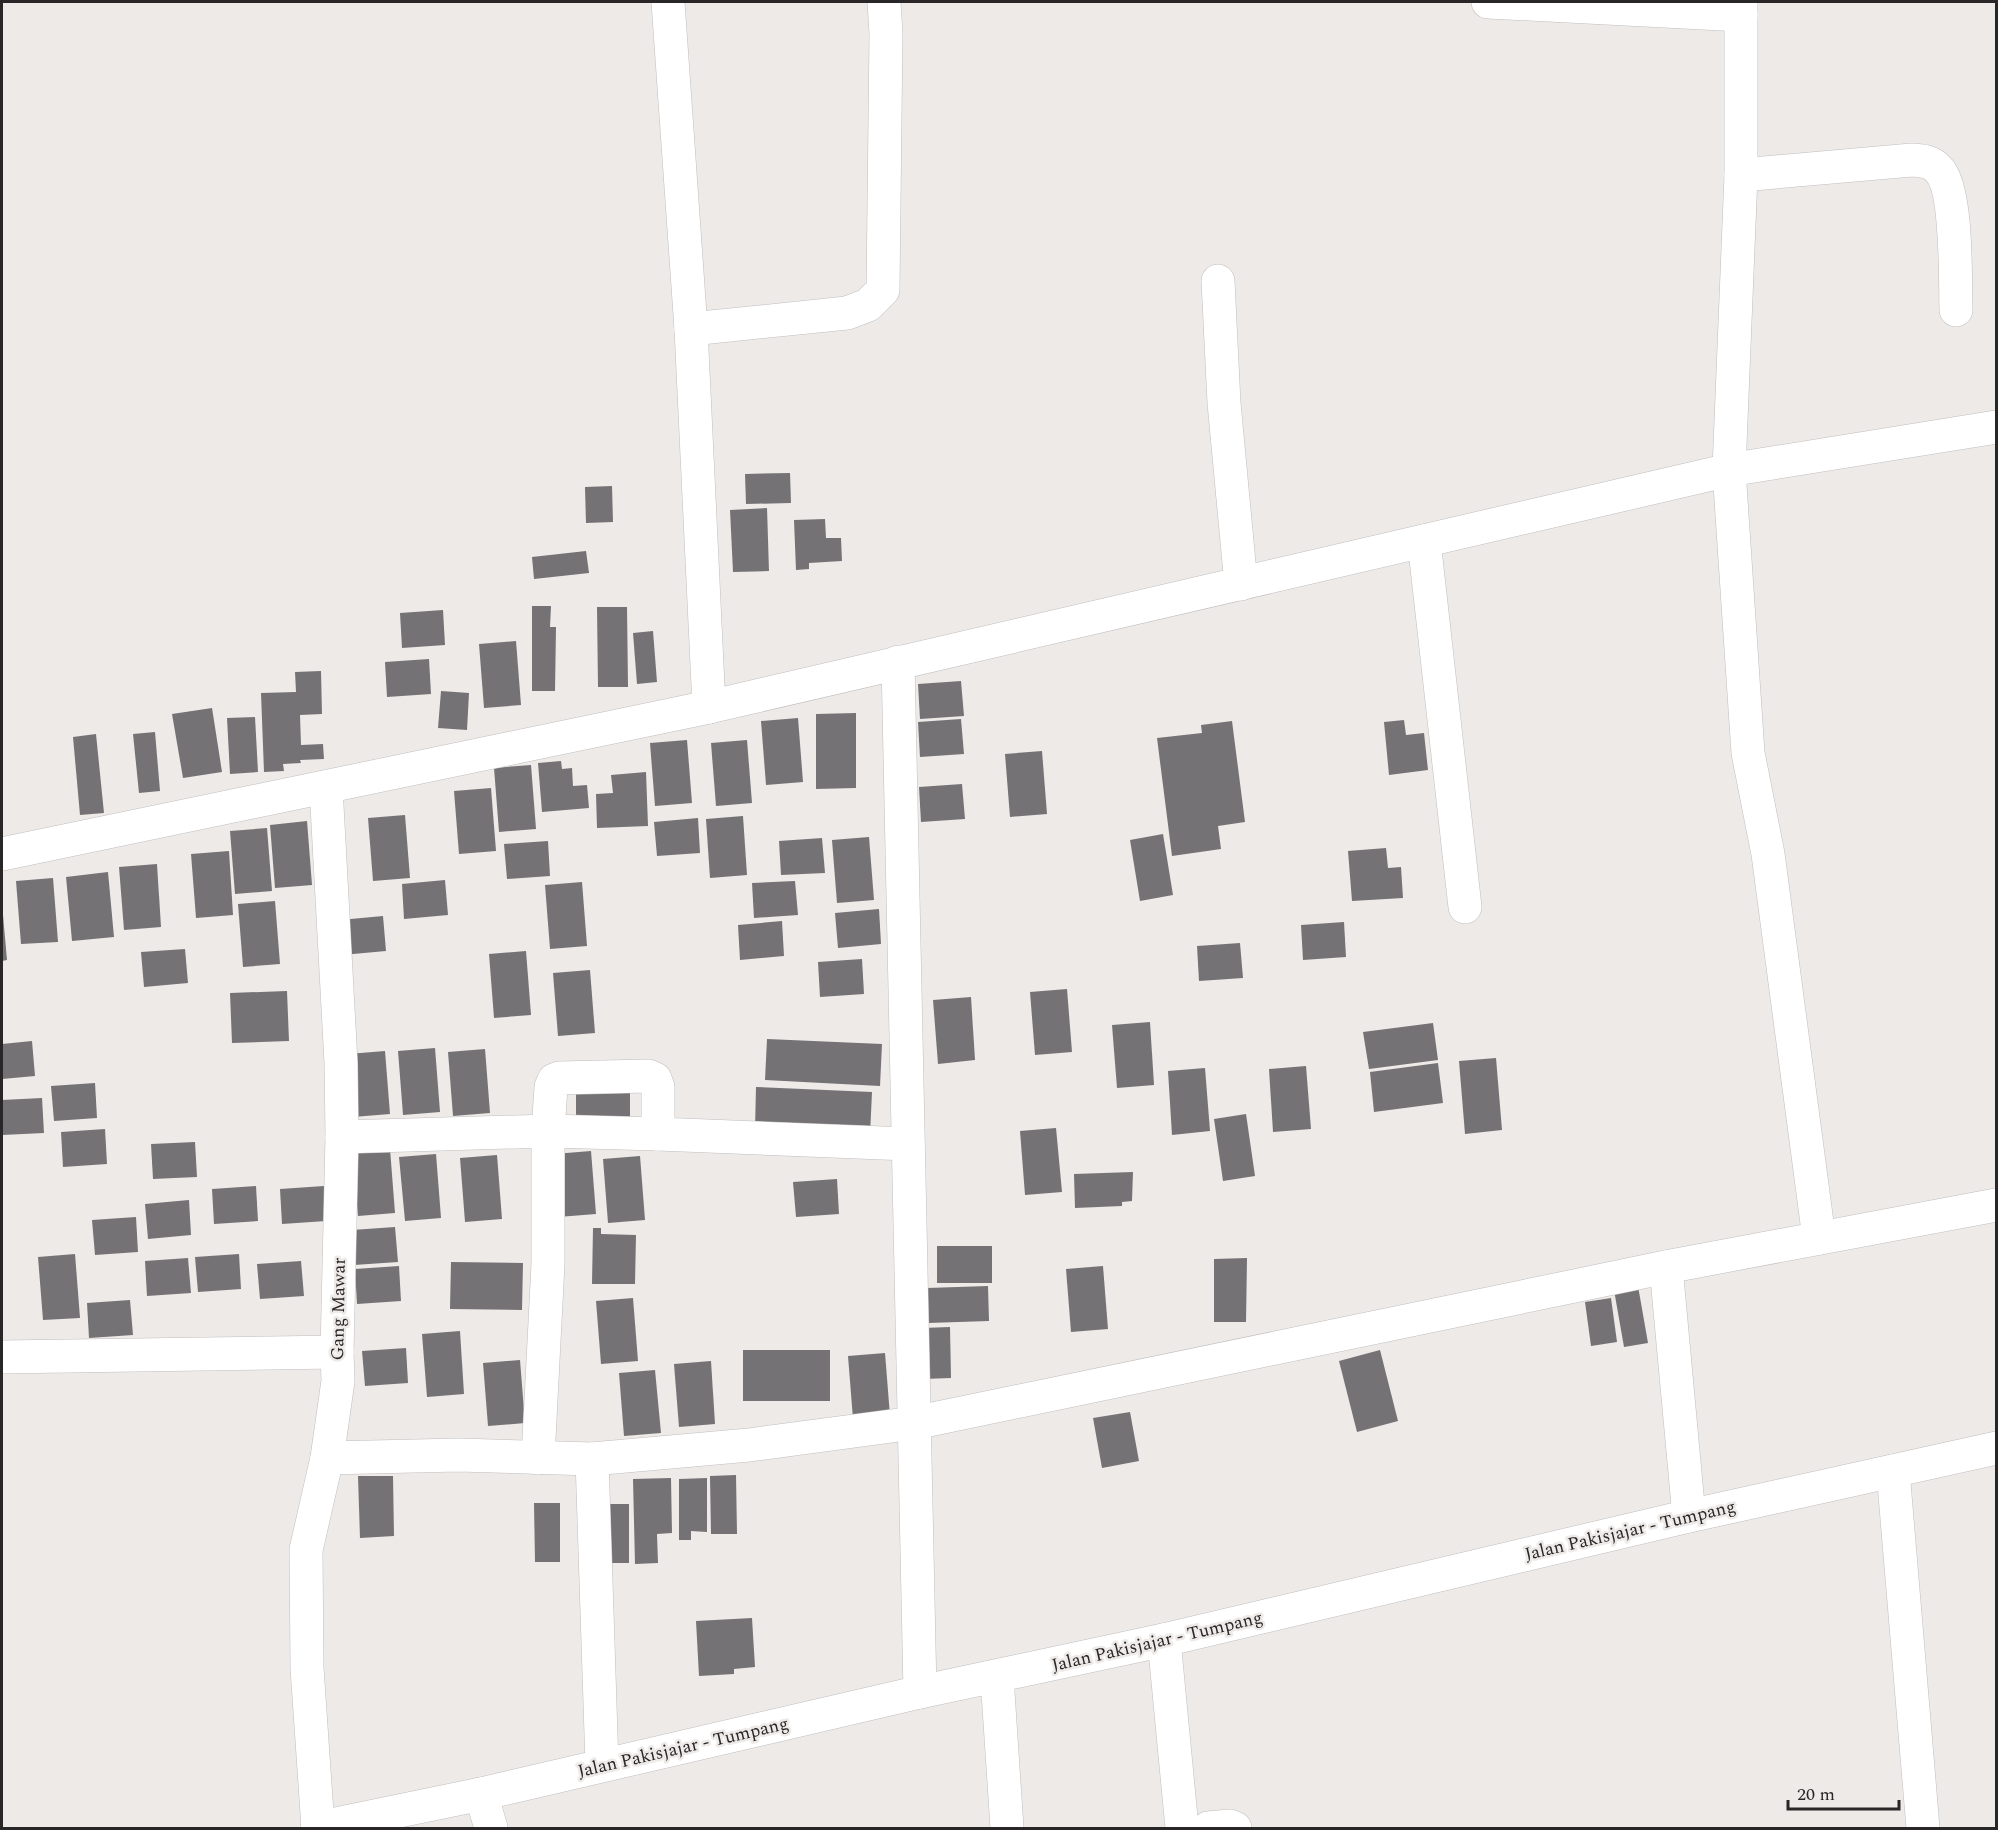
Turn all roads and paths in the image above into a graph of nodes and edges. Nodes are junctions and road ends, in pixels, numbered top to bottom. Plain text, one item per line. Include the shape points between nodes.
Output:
1 (668, 2) edge
2 (884, 2) edge
3 (1488, 2) edge
4 (1741, 8) edge
5 (1741, 175) junction
6 (1218, 281) dead end
7 (1956, 310) dead end
8 (690, 329) junction
9 (1996, 427) edge
10 (1729, 470) junction
11 (1424, 541) junction
12 (1241, 584) junction
13 (898, 662) junction
14 (708, 707) junction
15 (326, 786) junction
16 (2, 854) edge
17 (1466, 908) dead end
18 (548, 1131) junction
19 (658, 1134) junction
20 (342, 1137) junction
21 (908, 1144) junction
22 (1996, 1205) edge
23 (1819, 1238) junction
24 (1666, 1267) junction
25 (337, 1352) junction
26 (2, 1357) edge
27 (914, 1423) junction
28 (1996, 1448) edge
29 (327, 1458) junction
30 (538, 1458) junction
31 (592, 1458) junction
32 (1893, 1471) junction
33 (1689, 1516) junction
34 (1164, 1640) junction
35 (997, 1677) junction
36 (920, 1692) junction
37 (602, 1765) junction
38 (481, 1794) junction
39 (317, 1828) edge
40 (491, 1828) edge
41 (1007, 1828) edge
42 (1182, 1828) edge
43 (1208, 1828) edge
44 (1235, 1828) edge
45 (1923, 1828) edge

1 - 8 street
2 - 8 street via 883,290 868,305 848,313
3 - 4 street
4 - 5 street
5 - 7 street via 1912,160 1926,161 1939,169 1951,200
5 - 10 street
6 - 12 street via 1224,403
8 - 14 street
9 - 10 street
10 - 11 street
10 - 23 street via 1748,753 1768,854
11 - 12 street
11 - 17 street
12 - 13 street
13 - 14 street
13 - 21 street
14 - 15 street
15 - 16 street
15 - 20 street, Gang Mawar
18 - 19 street
18 - 19 street via 554,1080 648,1076 655,1079 658,1087
18 - 20 street
18 - 30 street via 548,1264
19 - 21 street
20 - 25 street, Gang Mawar
21 - 27 street
22 - 23 street
23 - 24 street
24 - 27 street
24 - 33 street
25 - 26 street
25 - 29 street, Gang Mawar via 338,1381
27 - 31 street via 749,1445
27 - 36 street
28 - 32 street, Jalan Pakisjajar - Tumpang
29 - 30 street
29 - 39 street, Gang Mawar via 306,1550 307,1668
30 - 31 street
31 - 37 street
32 - 33 street, Jalan Pakisjajar - Tumpang
32 - 45 street
33 - 34 street, Jalan Pakisjajar - Tumpang
34 - 35 street, Jalan Pakisjajar - Tumpang
34 - 42 street
35 - 36 street, Jalan Pakisjajar - Tumpang
35 - 41 street
36 - 37 street, Jalan Pakisjajar - Tumpang
37 - 38 street, Jalan Pakisjajar - Tumpang
38 - 39 street, Jalan Pakisjajar - Tumpang
38 - 40 street
43 - 44 street

